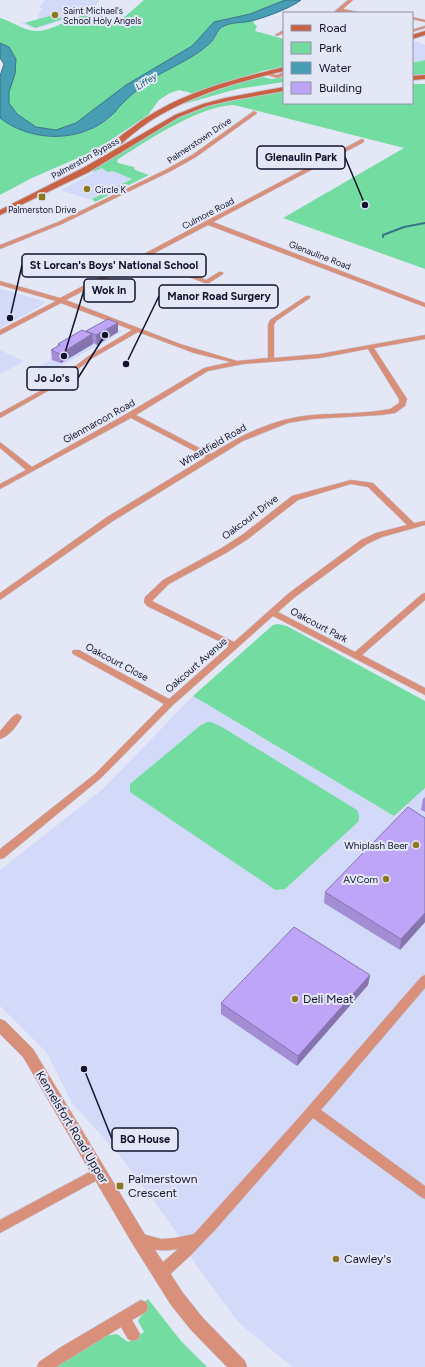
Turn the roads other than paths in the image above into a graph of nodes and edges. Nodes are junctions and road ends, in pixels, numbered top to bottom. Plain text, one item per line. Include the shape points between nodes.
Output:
1 (350, 0) edge
2 (338, 12) edge
3 (413, 18) edge
4 (425, 21) edge
5 (425, 27) edge
6 (413, 31) edge
7 (283, 32) edge
8 (425, 33) edge
9 (277, 35) dead end
10 (413, 37) edge
11 (283, 69) edge
12 (265, 74) junction
13 (283, 74) edge
14 (425, 77) edge
15 (413, 78) edge
16 (425, 81) edge
17 (413, 82) edge
18 (283, 85) edge
19 (283, 89) edge
20 (254, 113) dead end
21 (362, 141) dead end
22 (118, 142) junction
23 (0, 206) edge
24 (0, 213) edge
25 (209, 223) junction
26 (0, 247) edge
27 (143, 258) junction
28 (221, 273) dead end
29 (0, 284) edge
30 (308, 297) dead end
31 (62, 301) junction
32 (425, 305) edge
33 (137, 330) junction
34 (0, 333) edge
35 (425, 337) edge
36 (370, 348) junction
37 (205, 354) junction
38 (271, 360) junction
39 (243, 362) junction
40 (206, 369) junction
41 (131, 415) junction
42 (0, 416) edge
43 (0, 444) edge
44 (210, 456) junction
45 (31, 470) junction
46 (0, 487) edge
47 (425, 523) edge
48 (413, 526) junction
49 (425, 596) edge
50 (0, 597) edge
51 (272, 612) junction
52 (235, 646) junction
53 (76, 652) dead end
54 (355, 656) junction
55 (425, 692) edge
56 (170, 703) junction
57 (17, 717) dead end
58 (0, 736) edge
59 (0, 855) edge
60 (425, 980) edge
61 (0, 1025) edge
62 (313, 1111) junction
63 (99, 1173) junction
64 (425, 1193) edge
65 (0, 1227) edge
66 (138, 1238) junction
67 (198, 1238) junction
68 (160, 1274) junction
69 (141, 1307) dead end
70 (123, 1318) junction
71 (133, 1334) dead end
72 (44, 1367) edge
73 (239, 1367) edge

1 - 2 street
3 - 4 street
5 - 6 street
7 - 9 street
8 - 10 main road
11 - 12 main road
12 - 13 street via 278,77
12 - 22 main road via 210,90 173,105 145,121
14 - 15 main road
16 - 17 main road
18 - 22 main road via 238,91 200,101 170,113
19 - 24 main road, Palmerston Bypass via 228,99 177,116 86,170
20 - 26 street, Palmerstown Drive via 194,156 169,170 60,223
21 - 25 street, Culmore Road
22 - 23 main road via 70,171
25 - 27 street, Culmore Road
25 - 32 street, Glenauline Road
27 - 28 street via 207,282
27 - 31 street, Culmore Road
29 - 31 street
30 - 38 street via 273,320
31 - 33 street
31 - 34 street, Culmore Road
33 - 37 street
33 - 42 street via 89,358 53,386
35 - 36 street, Glenmaroon Road
36 - 38 street, Glenmaroon Road
36 - 44 street, Wheatfield Road via 403,399 398,408 381,413 286,421 240,438
37 - 39 street
37 - 40 street via 209,362
38 - 39 street, Glenmaroon Road
39 - 40 street, Glenmaroon Road
40 - 41 street, Glenmaroon Road
41 - 44 street
41 - 45 street, Glenmaroon Road
43 - 45 street
44 - 50 street, Wheatfield Road via 110,519
45 - 46 street, Glenmaroon Road
47 - 48 street, Oakcourt Avenue
48 - 51 street, Oakcourt Avenue via 364,542 317,575
48 - 52 street, Oakcourt Drive via 370,485 350,482 342,484 295,498 245,537 166,582 148,599 150,604
49 - 54 street
51 - 52 street, Oakcourt Avenue
51 - 54 street, Oakcourt Park
52 - 56 street, Oakcourt Avenue
53 - 56 street, Oakcourt Close
54 - 55 street, Oakcourt Park
56 - 59 street, Oakcourt Avenue via 98,776
57 - 58 street
60 - 62 street
61 - 63 street, Kennelsfort Road Upper via 28,1053
62 - 64 street
62 - 67 street
63 - 65 street
63 - 66 street, Kennelsfort Road Upper
66 - 67 street via 164,1246
66 - 68 street, Kennelsfort Road Upper
67 - 68 street
68 - 73 street, Kennelsfort Road Upper via 197,1324
69 - 70 street
70 - 71 street
70 - 72 street

